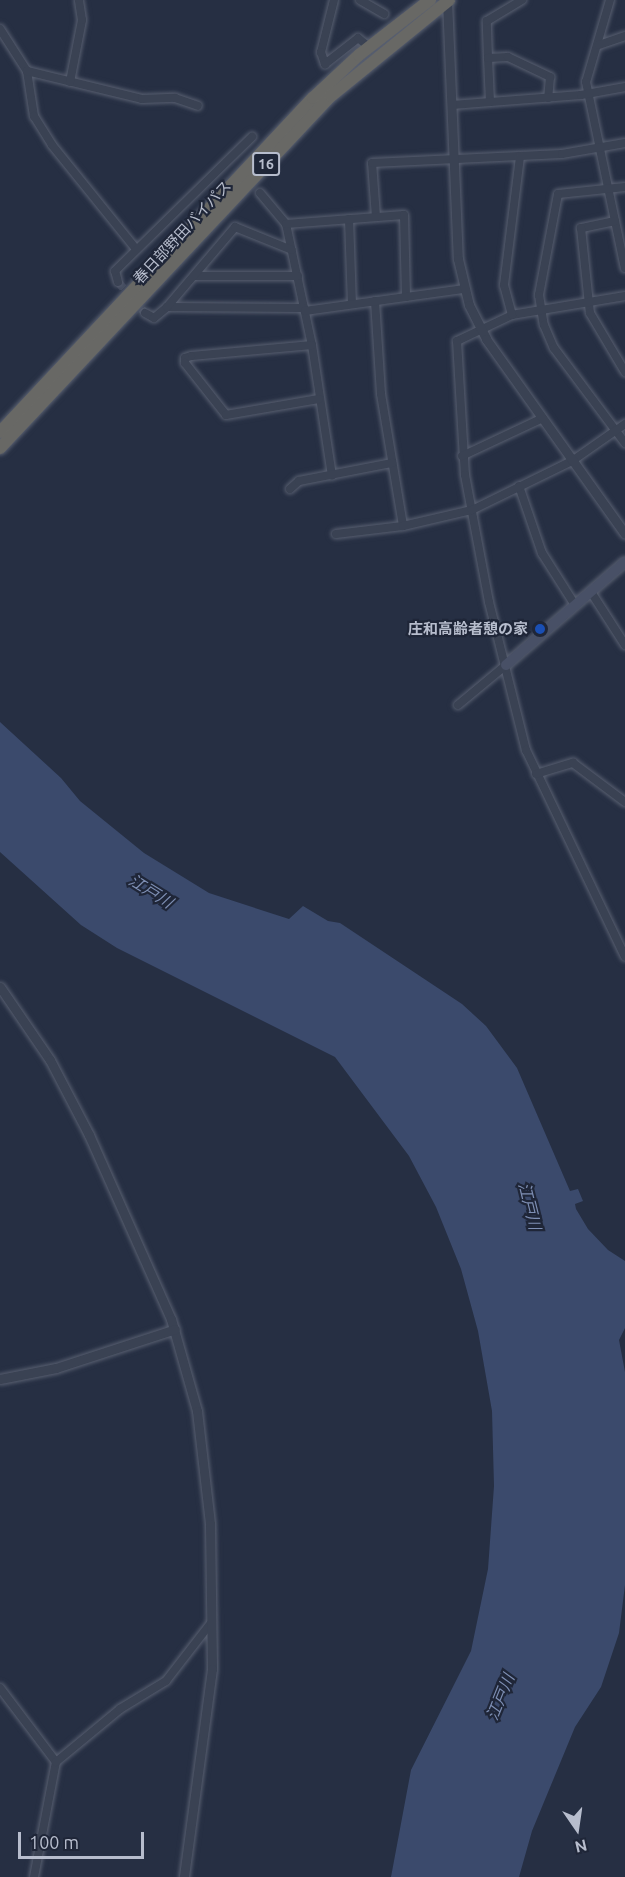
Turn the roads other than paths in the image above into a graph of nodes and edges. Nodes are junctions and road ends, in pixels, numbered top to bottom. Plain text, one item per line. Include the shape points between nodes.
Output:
1 (79, 0) edge
2 (334, 0) edge
3 (360, 0) edge
4 (430, 0) edge
5 (522, 0) edge
6 (609, 0) edge
7 (448, 1) edge
8 (384, 14) dead end
9 (0, 29) edge
10 (625, 36) edge
11 (599, 45) junction
12 (369, 46) junction
13 (488, 58) junction
14 (27, 71) junction
15 (70, 82) junction
16 (625, 87) edge
17 (588, 94) junction
18 (548, 98) junction
19 (490, 102) junction
20 (452, 105) junction
21 (198, 106) dead end
22 (252, 136) dead end
23 (625, 143) edge
24 (600, 149) junction
25 (520, 156) junction
26 (454, 159) junction
27 (625, 187) edge
28 (608, 190) junction
29 (260, 193) dead end
30 (376, 217) junction
31 (349, 219) junction
32 (615, 221) junction
33 (286, 224) junction
34 (136, 249) junction
35 (292, 250) junction
36 (625, 268) edge
37 (195, 276) junction
38 (298, 276) junction
39 (118, 282) dead end
40 (464, 289) junction
41 (625, 296) edge
42 (406, 297) junction
43 (375, 301) junction
44 (588, 302) junction
45 (352, 304) junction
46 (167, 307) junction
47 (305, 309) junction
48 (541, 309) junction
49 (145, 313) dead end
50 (512, 315) junction
51 (480, 330) junction
52 (96, 337) junction
53 (312, 345) junction
54 (625, 372) edge
55 (319, 399) junction
56 (543, 418) junction
57 (625, 424) edge
58 (616, 430) junction
59 (0, 432) edge
60 (625, 443) edge
61 (0, 448) edge
62 (462, 456) junction
63 (572, 461) junction
64 (392, 463) junction
65 (332, 475) junction
66 (519, 486) junction
67 (290, 489) dead end
68 (472, 510) junction
69 (403, 526) junction
70 (336, 534) dead end
71 (625, 534) edge
72 (625, 562) edge
73 (591, 592) junction
74 (575, 605) junction
75 (625, 645) edge
76 (507, 665) junction
77 (458, 705) dead end
78 (536, 774) junction
79 (625, 802) edge
80 (625, 957) edge
81 (0, 987) edge
82 (175, 1329) junction
83 (0, 1379) edge
84 (212, 1623) junction
85 (0, 1688) edge
86 (56, 1762) junction
87 (34, 1877) edge
88 (184, 1877) edge

1 - 15 street via 82,20
2 - 12 street via 321,52 325,64 358,39
3 - 8 street
4 - 12 highway, 春日部野田バイパス / 16
5 - 13 street via 487,21
6 - 11 street
7 - 20 street
7 - 52 highway, 春日部野田バイパス / 16 via 309,117
9 - 14 street
10 - 11 street
11 - 17 street via 587,75
12 - 52 highway, 春日部野田バイパス / 16 via 313,98
13 - 18 street via 513,58 550,76
13 - 19 street
14 - 15 street
14 - 34 street via 34,116 52,145
15 - 21 street via 142,99 175,98
16 - 17 street
17 - 18 street
17 - 24 street
18 - 19 street
19 - 20 street
20 - 26 street
22 - 34 street
23 - 24 street
24 - 25 street
24 - 28 street
25 - 26 street
25 - 50 street via 504,285
26 - 30 street via 372,163
26 - 40 street
27 - 28 street
28 - 32 street
28 - 48 street via 558,194 540,284
29 - 33 street
30 - 31 street
30 - 42 street via 404,214
31 - 33 street
31 - 45 street
32 - 36 street
32 - 44 street via 581,228
33 - 35 street
34 - 39 street via 115,271
35 - 37 street via 236,226
35 - 38 street
37 - 38 street
37 - 46 street
38 - 47 street
40 - 42 street
40 - 51 street
41 - 44 street
42 - 43 street
43 - 45 street
43 - 64 street via 381,394
44 - 48 street
44 - 54 street via 594,322
45 - 47 street
46 - 47 street
46 - 49 street via 154,318
47 - 53 street
48 - 50 street
48 - 58 street via 554,348
50 - 51 street
51 - 56 street
51 - 62 street via 457,341
52 - 59 highway, 春日部野田バイパス / 16
52 - 61 highway, 春日部野田バイパス / 16
53 - 55 street
53 - 55 street via 191,356 185,358 185,363 226,415
55 - 65 street
56 - 62 street
56 - 63 street
57 - 58 street
58 - 60 street
58 - 63 street
62 - 68 street
63 - 66 street
63 - 71 street
64 - 65 street
64 - 69 street
65 - 67 street via 299,481
66 - 68 street
66 - 74 street via 542,553
68 - 69 street
68 - 76 street via 489,602
69 - 70 street
72 - 73 main road
73 - 74 main road
73 - 75 street
74 - 76 main road
76 - 77 street
76 - 78 street via 526,750
78 - 79 street via 573,763
78 - 80 street
81 - 82 street via 62,1081
82 - 83 street via 56,1368
82 - 84 street via 200,1430 210,1524
84 - 86 street via 166,1681 120,1708
84 - 88 street via 211,1690
85 - 86 street
86 - 87 street

